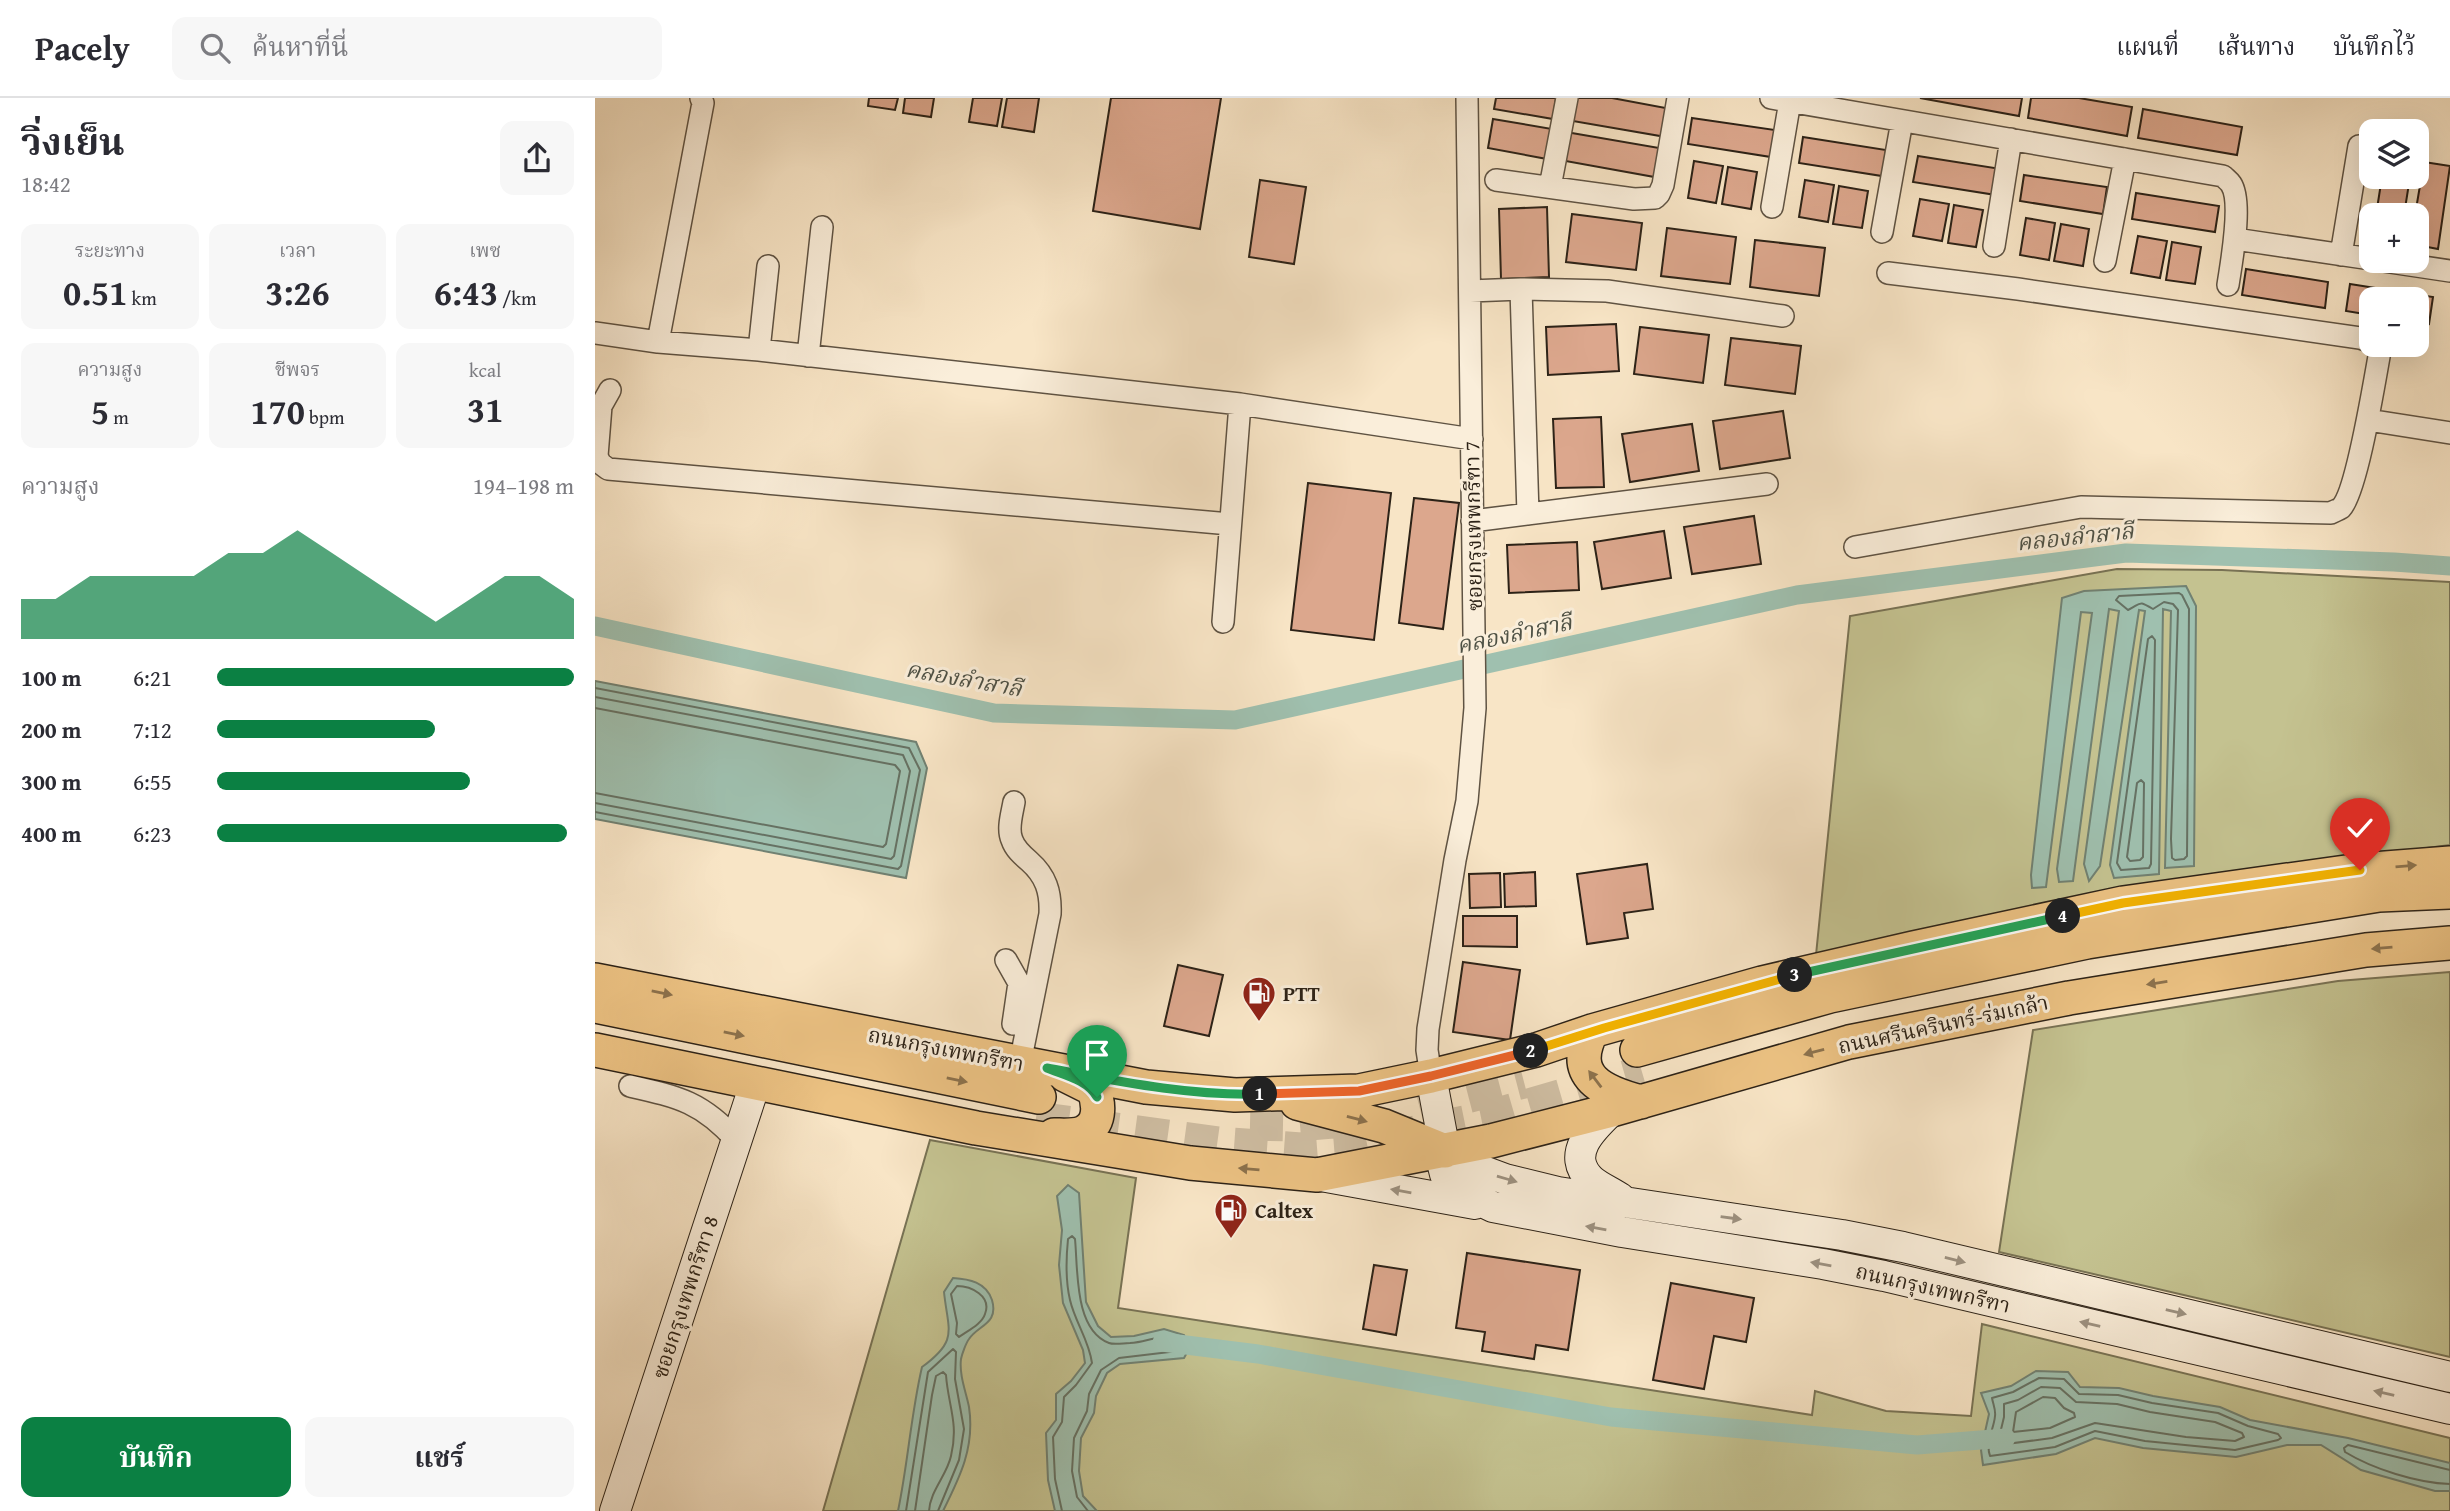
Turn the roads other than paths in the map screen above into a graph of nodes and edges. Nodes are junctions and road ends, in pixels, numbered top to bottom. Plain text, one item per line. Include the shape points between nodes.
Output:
1 (701, 98) edge
2 (1467, 98) edge
3 (1567, 98) edge
4 (1678, 98) edge
5 (1781, 100) edge
6 (1902, 121) junction
7 (2011, 139) junction
8 (2359, 146) dead end
9 (2125, 159) junction
10 (1496, 180) dead end
11 (1550, 187) junction
12 (1772, 207) dead end
13 (822, 227) dead end
14 (1882, 232) dead end
15 (2235, 239) junction
16 (1994, 246) dead end
17 (2341, 255) junction
18 (2359, 257) edge
19 (2105, 261) dead end
20 (768, 267) dead end
21 (2429, 268) edge
22 (2450, 271) edge
23 (1888, 273) dead end
24 (2228, 285) dead end
25 (1521, 289) junction
26 (1470, 291) junction
27 (1783, 316) dead end
28 (595, 333) edge
29 (2359, 338) edge
30 (658, 342) junction
31 (759, 351) junction
32 (808, 356) junction
33 (2379, 357) edge
34 (610, 390) dead end
35 (1240, 404) junction
36 (2368, 421) junction
37 (2450, 433) edge
38 (1472, 439) junction
39 (1767, 484) dead end
40 (1528, 514) junction
41 (1472, 521) junction
42 (1230, 524) junction
43 (1855, 547) dead end
44 (1223, 622) dead end
45 (1014, 802) dead end
46 (2450, 863) edge
47 (2450, 891) edge
48 (2450, 912) edge
49 (2450, 943) edge
50 (1006, 960) dead end
51 (595, 980) edge
52 (595, 1006) edge
53 (595, 1031) edge
54 (1593, 1031) junction
55 (595, 1050) edge
56 (1431, 1076) junction
57 (1633, 1083) junction
58 (755, 1084) junction
59 (630, 1086) dead end
60 (1030, 1090) junction
61 (1268, 1094) junction
62 (737, 1141) junction
63 (1445, 1151) junction
64 (1317, 1175) junction
65 (1630, 1204) junction
66 (1493, 1207) junction
67 (2005, 1272) junction
68 (2000, 1303) junction
69 (2450, 1377) edge
70 (2450, 1409) edge
71 (615, 1511) edge

1 - 30 street
2 - 26 street, ซอยกรุงเทพกรีฑา 7
3 - 11 street
4 - 11 street via 1663,185 1655,198
5 - 6 street
5 - 12 street
6 - 7 street
6 - 14 street
7 - 9 street
7 - 16 street
8 - 17 street
9 - 15 street via 2223,176 2232,185 2235,198
9 - 19 street
10 - 11 street
13 - 32 street
15 - 17 street
15 - 24 street
17 - 18 street
20 - 31 street
21 - 22 street
23 - 29 street
25 - 26 street
25 - 27 street via 1607,290
25 - 40 street
26 - 38 street, ซอยกรุงเทพกรีฑา 7
28 - 30 street
30 - 31 street
31 - 32 street
32 - 35 street
33 - 36 street
34 - 42 street via 601,407 597,456 608,469
35 - 38 street
35 - 42 street
36 - 37 street
36 - 43 street via 2349,492 2341,507 2331,513 2081,507
38 - 41 street, ซอยกรุงเทพกรีฑา 7
39 - 40 street
40 - 41 street
41 - 56 street, ซอยกรุงเทพกรีฑา 7 via 1476,686 1467,801 1428,1029
42 - 44 street
45 - 60 street via 1012,841 1045,880 1051,902
54 -> 46 main road via 1762,983 2123,903 2360,870
47 - 57 main road, ถนนศรีนครินทร์-ร่มเกล้า via 2379,895 2087,942 1831,996
48 - 57 main road, ถนนศรีนครินทร์-ร่มเกล้า via 2400,915 2092,962 1835,1016
49 -> 57 main road, ถนนศรีนครินทร์-ร่มเกล้า via 2367,950 2069,998
50 - 60 street via 1019,983
51 -> 60 main road, ถนนกรุงเทพกรีฑา
52 -> 60 main road, ถนนกรุงเทพกรีฑา
53 - 60 main road, ถนนกรุงเทพกรีฑา
54 - 56 main road
57 -> 54 main road via 1614,1095 1593,1079 1584,1050
55 - 58 main road, ถนนกรุงเทพกรีฑา
56 - 61 main road, ถนนกรุงเทพกรีฑา via 1359,1091
56 - 63 main road, ถนนกรุงเทพกรีฑา
57 - 63 main road, ถนนศรีนครินทร์-ร่มเกล้า
57 - 65 main road via 1591,1130 1583,1142 1580,1161 1590,1179
58 - 60 main road, ถนนกรุงเทพกรีฑา via 976,1128
58 - 62 main road, ซอยกรุงเทพกรีฑา 8
59 - 62 street via 693,1103
60 - 61 main road, ถนนกรุงเทพกรีฑา via 1146,1087
64 -> 60 main road, ถนนกรุงเทพกรีฑา via 1190,1163
61 -> 63 main road via 1384,1126
62 - 71 main road, ซอยกรุงเทพกรีฑา 8
63 - 64 main road, ถนนกรุงเทพกรีฑา
63 -> 65 main road, ถนนกรุงเทพกรีฑา via 1505,1179
63 - 66 main road, ถนนกรุงเทพกรีฑา via 1443,1166 1452,1185
66 -> 64 main road
65 -> 67 main road, ถนนกรุงเทพกรีฑา via 1842,1235
68 -> 66 main road, ถนนกรุงเทพกรีฑา via 1823,1264
67 - 68 main road
67 -> 69 main road, ถนนกรุงเทพกรีฑา
70 -> 68 main road, ถนนกรุงเทพกรีฑา

